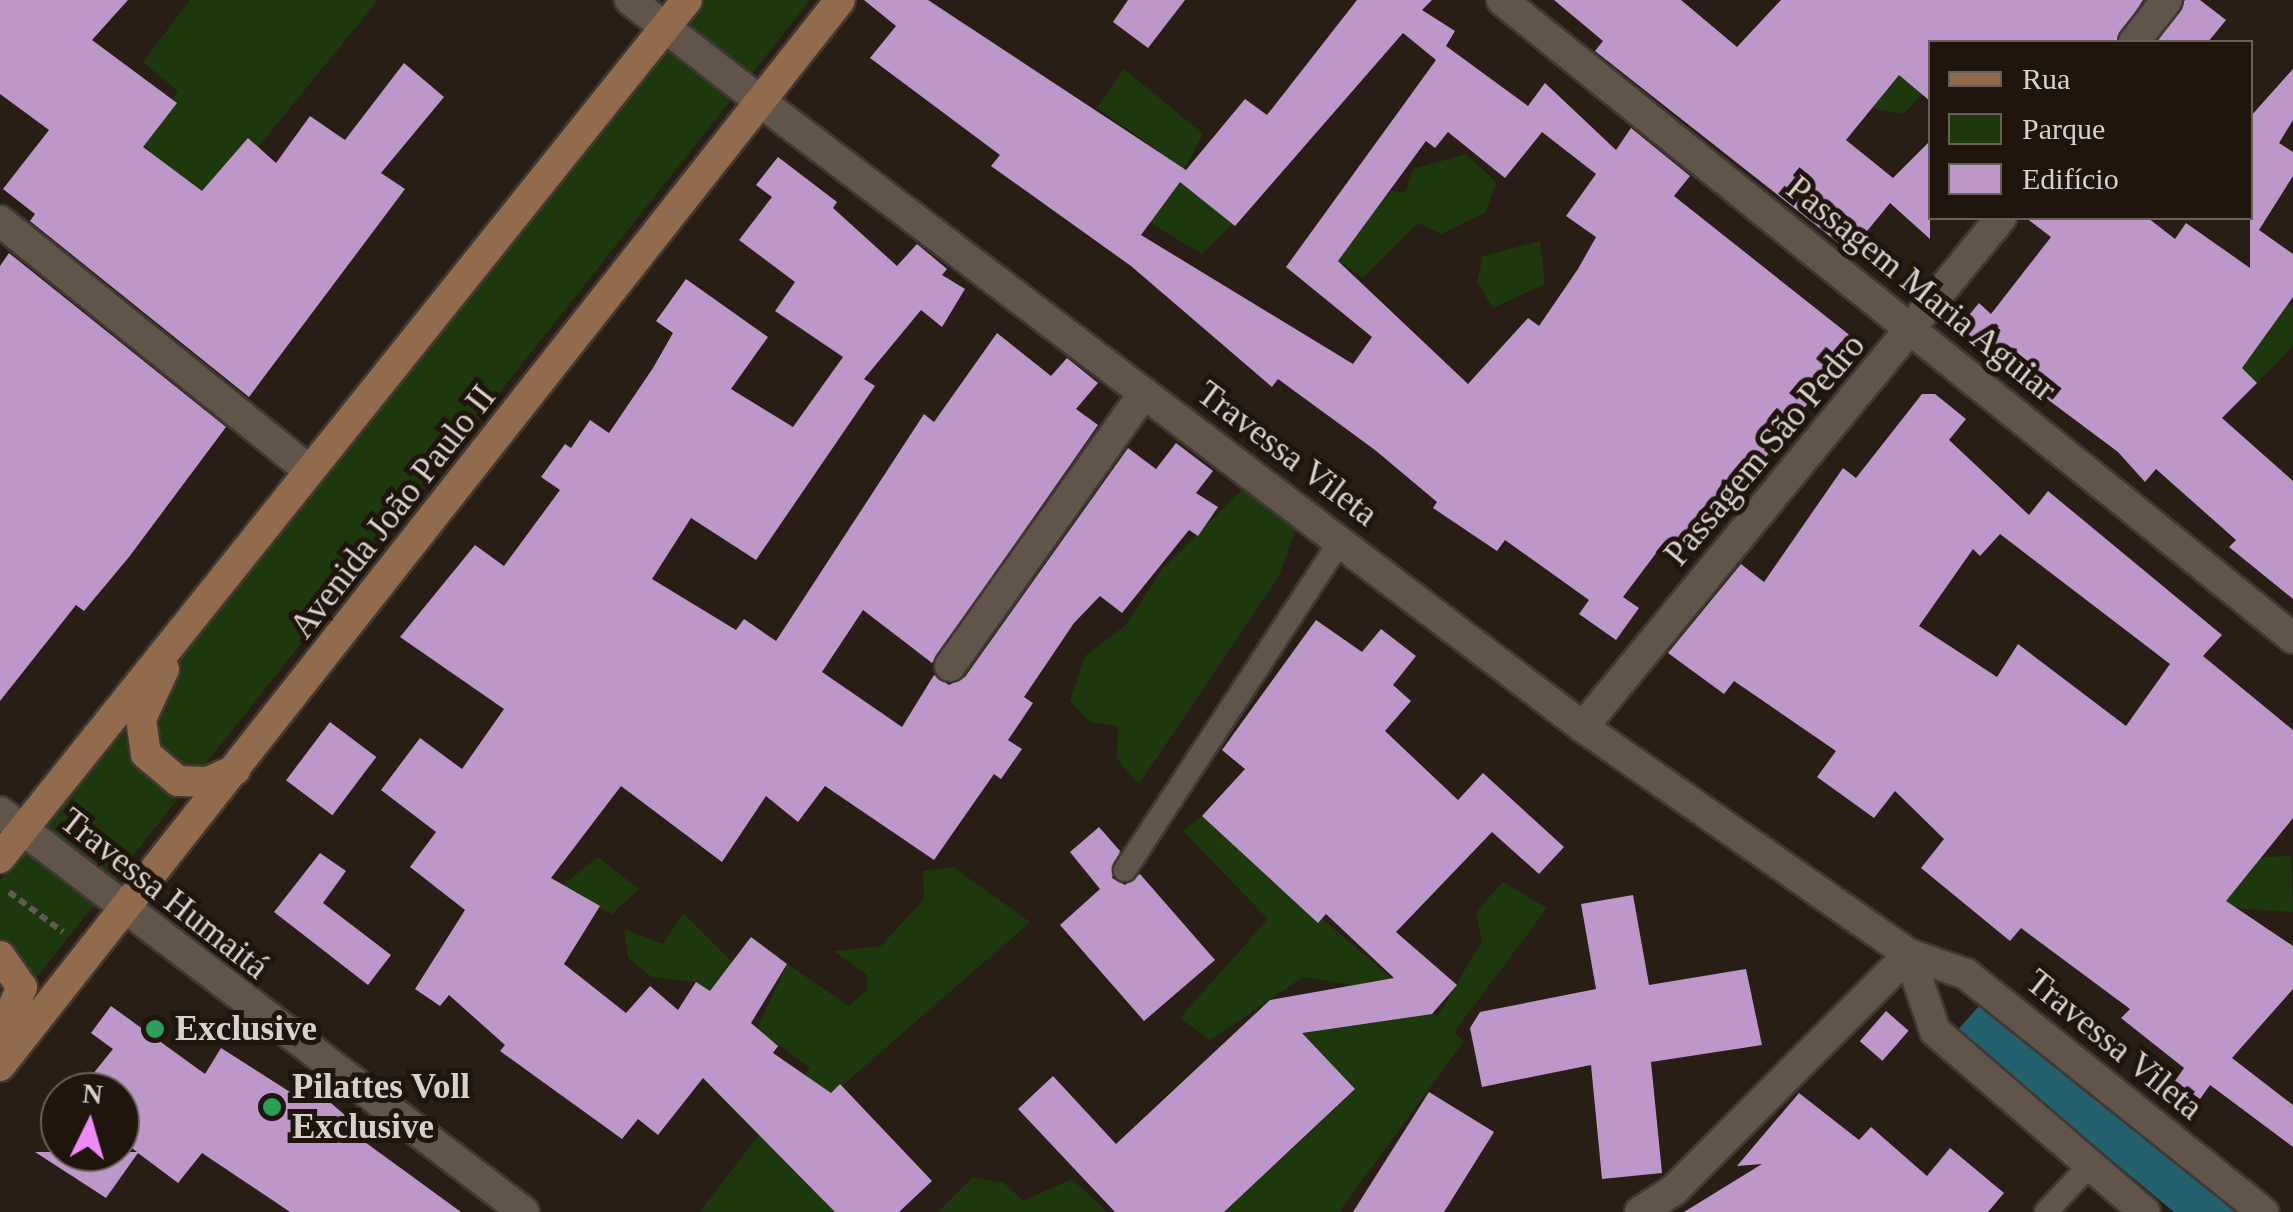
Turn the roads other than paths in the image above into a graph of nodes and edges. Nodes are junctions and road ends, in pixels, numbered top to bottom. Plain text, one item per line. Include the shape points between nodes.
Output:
1 (630, 0) edge
2 (687, 0) edge
3 (840, 0) edge
4 (1502, 0) edge
5 (2167, 0) edge
6 (665, 28) junction
7 (2136, 40) edge
8 (761, 102) junction
9 (1998, 220) edge
10 (0, 222) edge
11 (1914, 331) junction
12 (1144, 393) junction
13 (310, 470) junction
14 (1340, 542) junction
15 (184, 625) junction
16 (2293, 638) edge
17 (950, 666) dead end
18 (1583, 727) junction
19 (241, 764) junction
20 (11, 821) edge
21 (0, 858) edge
22 (1125, 870) dead end
23 (123, 912) junction
24 (1909, 954) junction
25 (0, 956) edge
26 (0, 1036) edge
27 (0, 1066) edge
28 (2089, 1166) junction
29 (524, 1212) edge
30 (1640, 1212) edge
31 (2046, 1212) edge
32 (2146, 1212) edge
33 (2263, 1212) edge

1 - 6 street, Travessa Vileta
2 - 6 main road
3 - 8 main road, Avenida João Paulo II
4 - 11 street, Passagem Maria Aguiar
5 - 7 street
6 - 8 street, Travessa Vileta
6 - 13 main road
8 - 12 street, Travessa Vileta
8 - 19 main road, Avenida João Paulo II
9 - 11 street, Passagem São Pedro
10 - 13 street
11 - 16 street, Passagem Maria Aguiar
11 - 18 street, Passagem São Pedro
12 - 14 street, Travessa Vileta
12 - 17 street
13 - 15 main road
14 - 18 street, Travessa Vileta
14 - 22 lane
15 - 19 main road via 141,719 146,754 178,781 192,783 226,778
15 - 20 main road
18 - 24 street, Travessa Vileta
19 - 23 main road, Avenida João Paulo II
20 - 21 main road
20 - 23 street, Travessa Humaitá
23 - 27 main road, Avenida João Paulo II
23 - 29 street, Travessa Humaitá
24 - 28 street via 1936,1031
24 - 30 street via 1674,1190
24 - 33 street, Travessa Vileta via 1966,974
25 - 26 main road via 22,987
28 - 31 lane
28 - 32 street

